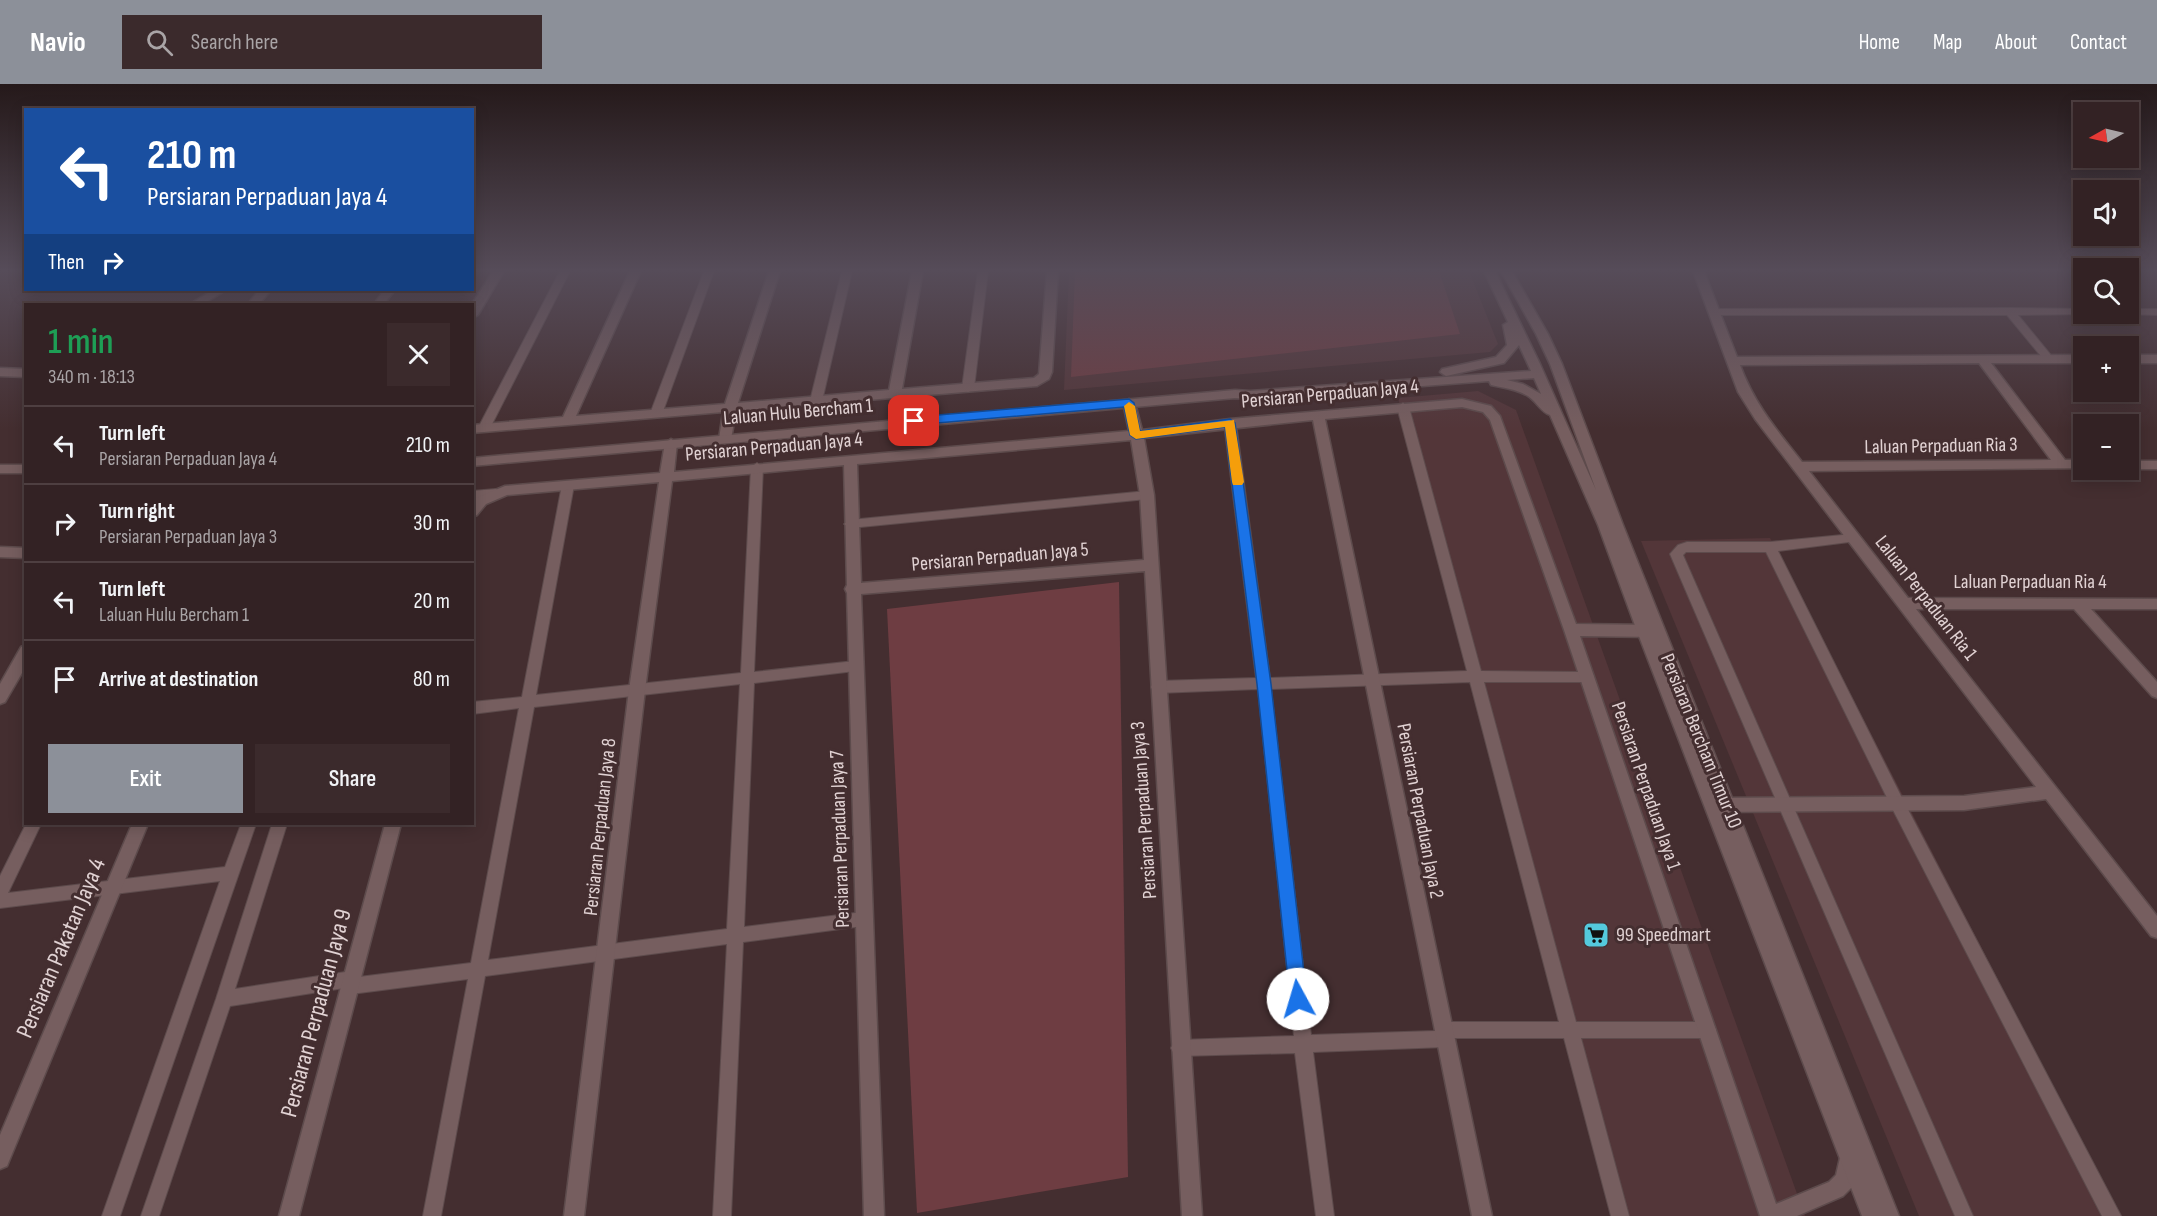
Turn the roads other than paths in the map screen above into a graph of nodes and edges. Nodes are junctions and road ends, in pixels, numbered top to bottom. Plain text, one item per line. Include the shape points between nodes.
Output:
1 (536, 324) edge
2 (611, 324) edge
3 (689, 324) edge
4 (757, 324) edge
5 (834, 324) edge
6 (908, 324) edge
7 (976, 324) edge
8 (1049, 324) edge
9 (1508, 324) edge
10 (1516, 324) edge
11 (1529, 324) edge
12 (1537, 324) edge
13 (1719, 324) edge
14 (2020, 324) edge
15 (1981, 358) junction
16 (2049, 358) junction
17 (2073, 359) edge
18 (2139, 359) edge
19 (2157, 359) edge
20 (1733, 361) junction
21 (1539, 369) junction
22 (0, 372) edge
23 (24, 372) edge
24 (1444, 376) junction
25 (968, 388) junction
26 (895, 394) junction
27 (816, 401) junction
28 (1129, 403) junction
29 (1450, 404) joint
30 (1403, 407) junction
31 (730, 409) junction
32 (656, 414) junction
33 (1318, 415) junction
34 (1573, 415) junction
35 (568, 421) junction
36 (1230, 423) junction
37 (478, 429) edge
38 (1136, 435) junction
39 (725, 439) junction
40 (671, 443) junction
41 (849, 460) junction
42 (474, 462) edge
43 (1579, 464) junction
44 (2061, 464) junction
45 (2073, 464) edge
46 (2139, 465) edge
47 (2157, 465) edge
48 (757, 467) junction
49 (1798, 467) junction
50 (0, 469) edge
51 (24, 469) edge
52 (667, 476) junction
53 (568, 485) junction
54 (496, 493) junction
55 (474, 495) edge
56 (1147, 495) junction
57 (474, 509) edge
58 (850, 524) junction
59 (1853, 538) junction
60 (1770, 547) junction
61 (0, 552) edge
62 (24, 553) edge
63 (1151, 564) junction
64 (852, 589) junction
65 (2076, 602) junction
66 (1903, 603) junction
67 (2157, 604) edge
68 (1571, 630) junction
69 (1651, 631) junction
70 (24, 655) edge
71 (855, 666) junction
72 (1474, 676) junction
73 (1587, 677) junction
74 (747, 678) junction
75 (1372, 681) junction
76 (1264, 684) junction
77 (1158, 687) junction
78 (636, 690) junction
79 (2157, 692) edge
80 (0, 698) edge
81 (528, 702) junction
82 (474, 708) edge
83 (2049, 792) junction
84 (1720, 805) junction
85 (1786, 805) junction
86 (1898, 805) junction
87 (33, 825) edge
88 (140, 825) edge
89 (248, 825) edge
90 (279, 825) edge
91 (393, 825) edge
92 (231, 873) junction
93 (114, 888) junction
94 (0, 893) edge
95 (0, 901) edge
96 (863, 919) junction
97 (2157, 930) edge
98 (735, 936) junction
99 (607, 952) junction
100 (477, 970) junction
101 (352, 982) junction
102 (224, 999) junction
103 (1570, 1030) junction
104 (1707, 1030) junction
105 (1444, 1035) junction
106 (1303, 1044) junction
107 (1180, 1048) junction
108 (1849, 1156) junction
109 (0, 1159) edge
110 (111, 1216) edge
111 (150, 1216) edge
112 (289, 1216) edge
113 (432, 1216) edge
114 (574, 1216) edge
115 (722, 1216) edge
116 (874, 1216) edge
117 (1192, 1216) edge
118 (1325, 1216) edge
119 (1482, 1216) edge
120 (1620, 1216) edge
121 (1772, 1216) edge
122 (1872, 1216) edge
123 (1889, 1216) edge
124 (1964, 1216) edge
125 (2112, 1216) edge

1 - 37 lane
2 - 35 street
3 - 32 lane
4 - 31 street
5 - 27 lane
6 - 26 street
7 - 25 lane
8 - 25 street via 1042,380
9 - 24 street via 1513,345 1500,360
10 - 21 street
11 - 21 street via 1545,361
12 - 34 street, Persiaran Bercham Timur 10 via 1567,391
13 - 20 street, Laluan Perpaduan Ria 1
14 - 16 lane
15 - 16 street
15 - 20 street
15 - 44 street
16 - 17 street
18 - 19 street
20 - 49 street, Laluan Perpaduan Ria 1 via 1744,392
21 - 24 street, Laluan Hulu Bercham 1
21 - 34 street via 1553,377
21 - 43 street, Persiaran Bercham Timur 10
22 - 23 street
24 - 28 street, Laluan Hulu Bercham 1
24 - 43 street via 1505,383 1533,393 1546,404
25 - 26 street
26 - 27 street
27 - 31 street
28 - 38 street, Persiaran Perpaduan Jaya 3
28 - 39 street, Laluan Hulu Bercham 1
29 - 30 street, Persiaran Perpaduan Jaya 4
29 - 68 street, Persiaran Perpaduan Jaya 1 via 1479,405 1496,419
30 - 33 street, Persiaran Perpaduan Jaya 4
30 - 72 lane
31 - 32 street
31 - 39 street
32 - 35 street
33 - 36 street, Persiaran Perpaduan Jaya 4
33 - 75 street, Persiaran Perpaduan Jaya 2
34 - 69 street, Persiaran Bercham Timur 10
35 - 37 street
36 - 38 street, Persiaran Perpaduan Jaya 4
36 - 76 lane
38 - 41 street, Persiaran Perpaduan Jaya 4
38 - 56 street, Persiaran Perpaduan Jaya 3
39 - 40 street, Laluan Hulu Bercham 1
40 - 42 street, Laluan Hulu Bercham 1
40 - 52 street, Persiaran Perpaduan Jaya 8
41 - 48 street, Persiaran Perpaduan Jaya 4
41 - 58 street, Persiaran Perpaduan Jaya 7
43 - 69 street, Persiaran Bercham Timur 10
44 - 45 street, Laluan Perpaduan Ria 3
44 - 49 street, Laluan Perpaduan Ria 3
46 - 47 street
48 - 52 street, Persiaran Perpaduan Jaya 4
48 - 74 lane
49 - 59 street, Laluan Perpaduan Ria 1
50 - 51 street
52 - 53 street, Persiaran Perpaduan Jaya 4
52 - 78 street, Persiaran Perpaduan Jaya 8
53 - 54 street, Persiaran Perpaduan Jaya 4
53 - 81 lane
54 - 55 lane, Persiaran Perpaduan Jaya 4
54 - 57 street via 480,501
56 - 58 lane
56 - 63 street, Persiaran Perpaduan Jaya 3
58 - 64 street, Persiaran Perpaduan Jaya 7
59 - 60 lane
59 - 66 street, Laluan Perpaduan Ria 1
60 - 85 lane via 1687,547 1676,554
60 - 86 lane
61 - 62 street
63 - 64 street, Persiaran Perpaduan Jaya 5
63 - 77 street, Persiaran Perpaduan Jaya 3
64 - 71 street, Persiaran Perpaduan Jaya 7
65 - 66 street, Laluan Perpaduan Ria 4
65 - 67 street, Laluan Perpaduan Ria 4
65 - 79 street
66 - 83 street, Laluan Perpaduan Ria 1
68 - 69 street
68 - 73 street, Persiaran Perpaduan Jaya 1
69 - 84 street, Persiaran Bercham Timur 10
70 - 80 street
71 - 74 lane
71 - 96 street, Persiaran Perpaduan Jaya 7
72 - 73 lane
72 - 75 lane
72 - 103 lane
73 - 104 street, Persiaran Perpaduan Jaya 1
74 - 78 lane
74 - 98 lane
75 - 76 lane
75 - 105 street, Persiaran Perpaduan Jaya 2
76 - 77 lane
76 - 106 lane
77 - 107 street, Persiaran Perpaduan Jaya 3
78 - 81 lane
78 - 99 street, Persiaran Perpaduan Jaya 8
81 - 82 lane
81 - 100 lane
83 - 86 street via 1964,803
83 - 97 street, Laluan Perpaduan Ria 1
84 - 85 street
84 - 108 street, Persiaran Bercham Timur 10
84 - 123 street, Persiaran Bercham Timur 10
85 - 86 street
85 - 124 lane
86 - 125 lane
87 - 94 lane
88 - 93 street, Persiaran Pakatan Jaya 4
89 - 92 lane
90 - 102 lane
91 - 101 street, Persiaran Perpaduan Jaya 9
92 - 93 lane
92 - 110 lane
93 - 95 lane
93 - 109 street, Persiaran Pakatan Jaya 4
96 - 98 lane
96 - 116 street, Persiaran Perpaduan Jaya 7
98 - 99 lane
98 - 115 lane
99 - 100 lane
99 - 114 street, Persiaran Perpaduan Jaya 8
100 - 101 lane
100 - 113 lane
101 - 102 lane
101 - 112 street, Persiaran Perpaduan Jaya 9
102 - 111 lane
103 - 104 lane
103 - 105 lane
103 - 120 lane
104 - 121 street, Persiaran Perpaduan Jaya 1
105 - 106 lane
105 - 119 street, Persiaran Perpaduan Jaya 2
106 - 107 lane
106 - 118 lane
107 - 117 street, Persiaran Perpaduan Jaya 3
108 - 121 street via 1845,1180 1836,1189
108 - 122 street, Persiaran Bercham Timur 10

